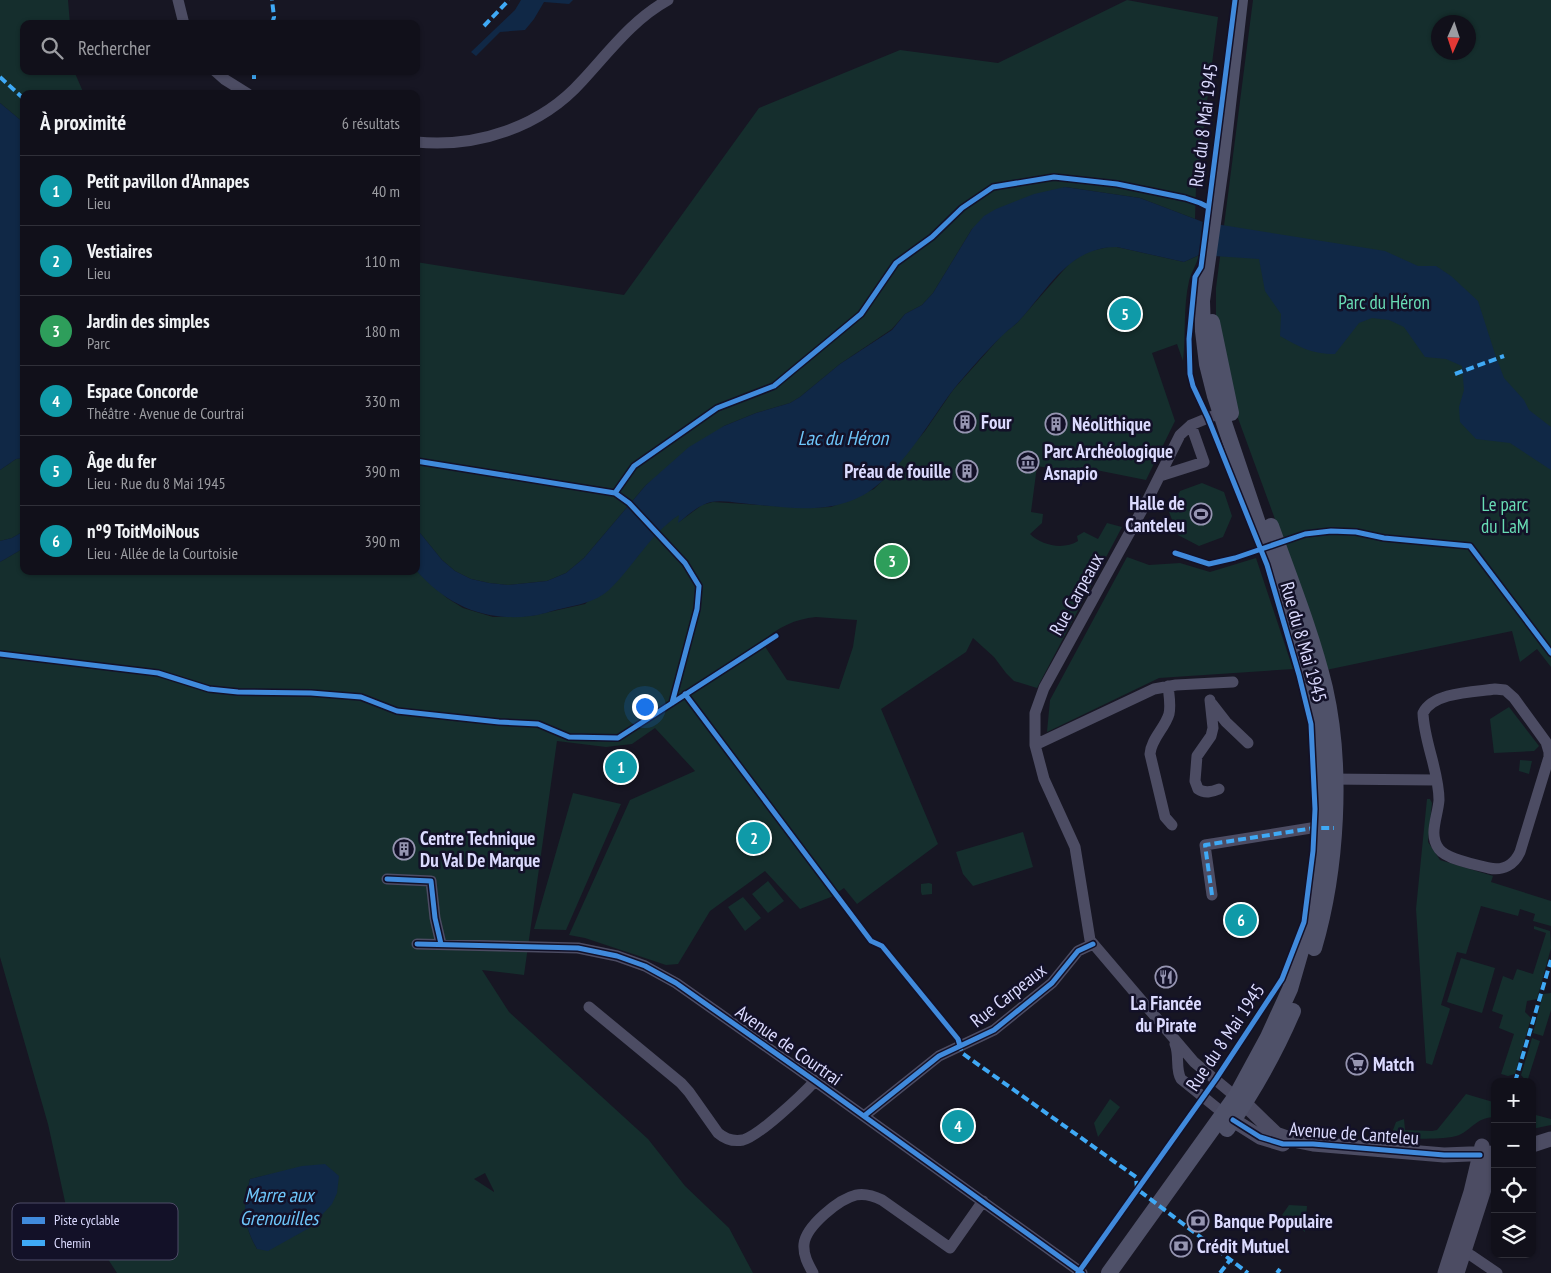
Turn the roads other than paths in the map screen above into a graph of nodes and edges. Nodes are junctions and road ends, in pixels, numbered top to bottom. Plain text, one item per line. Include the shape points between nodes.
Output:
1 (178, 0) edge
2 (668, 0) edge
3 (1240, 0) edge
4 (1246, 0) edge
5 (183, 20) edge
6 (220, 75) edge
7 (242, 90) edge
8 (420, 142) edge
9 (1218, 215) junction
10 (1225, 411) junction
11 (1192, 425) junction
12 (1160, 476) junction
13 (1233, 682) dead end
14 (1206, 684) junction
15 (1168, 686) junction
16 (1210, 700) junction
17 (1248, 742) dead end
18 (1034, 745) junction
19 (1328, 779) junction
20 (1436, 780) junction
21 (1219, 789) dead end
22 (1172, 826) dead end
23 (1328, 828) junction
24 (387, 879) dead end
25 (1212, 895) dead end
26 (417, 944) dead end
27 (441, 944) junction
28 (1093, 944) junction
29 (589, 1007) dead end
30 (1173, 1038) junction
31 (815, 1081) junction
32 (1240, 1100) junction
33 (864, 1116) junction
34 (1228, 1117) junction
35 (1551, 1133) edge
36 (1536, 1135) edge
37 (1551, 1140) edge
38 (1313, 1144) junction
39 (1536, 1144) edge
40 (1489, 1150) edge
41 (983, 1201) junction
42 (1459, 1248) junction
43 (813, 1273) edge
44 (1082, 1273) edge
45 (1109, 1273) edge
46 (1124, 1273) edge
47 (1445, 1273) edge
48 (1457, 1273) edge
49 (1497, 1273) edge

1 - 5 street
2 - 8 street via 629,29 568,95 536,118 472,141
3 - 9 main road, Rue du 8 Mai 1945
4 - 9 main road, Rue du 8 Mai 1945 via 1233,128
6 - 7 street
9 - 10 main road, Rue du 8 Mai 1945 via 1202,301 1202,324 1209,374
10 - 11 street, Rue Carpeaux
10 - 19 main road, Rue du 8 Mai 1945 via 1303,658
11 - 12 street, Rue Carpeaux via 1180,435
11 - 12 street via 1204,462
12 - 18 street, Rue Carpeaux via 1044,688 1035,713
13 - 14 street
14 - 15 street
14 - 16 street
15 - 18 street via 1154,689
15 - 22 street via 1170,711 1150,754 1165,817
16 - 17 street via 1226,722
16 - 21 street via 1213,731 1197,756 1195,781 1203,792
18 - 28 street, Rue Carpeaux via 1044,779 1075,847 1088,936
19 - 20 street
19 - 23 main road, Rue du 8 Mai 1945
20 - 20 street via 1423,713 1439,698 1505,690 1548,745 1549,757 1520,852 1514,862 1502,868 1489,868 1452,857 1438,848 1434,837 1439,801
23 - 25 street via 1205,845
23 - 32 main road, Rue du 8 Mai 1945 via 1331,862 1322,919 1304,980 1278,1044 1255,1087
24 - 27 street via 431,881
26 - 27 street, Avenue de Courtrai
27 - 31 street, Avenue de Courtrai via 578,948 631,960 676,983
28 - 30 street
28 - 33 street, Rue Carpeaux via 1073,956 1052,983 994,1030 940,1056
29 - 31 street via 681,1083 718,1133 729,1140 745,1140 757,1132
30 - 32 street via 1194,1062
30 - 34 street via 1181,1079
31 - 33 street, Avenue de Courtrai
32 - 34 main road, Rue du 8 Mai 1945
32 - 38 street, Avenue de Canteleu via 1276,1134
33 - 41 street, Avenue de Courtrai
34 - 38 street, Avenue de Canteleu via 1260,1137 1275,1142
34 - 45 main road, Rue du 8 Mai 1945
34 - 46 main road, Rue du 8 Mai 1945
35 - 36 street
37 - 39 street
38 - 40 street, Avenue de Canteleu via 1444,1155
40 - 42 street
41 - 43 street via 950,1248 882,1200 869,1195 845,1200 806,1236 805,1257
41 - 44 street, Avenue de Courtrai
42 - 47 street
42 - 48 street
42 - 49 street

